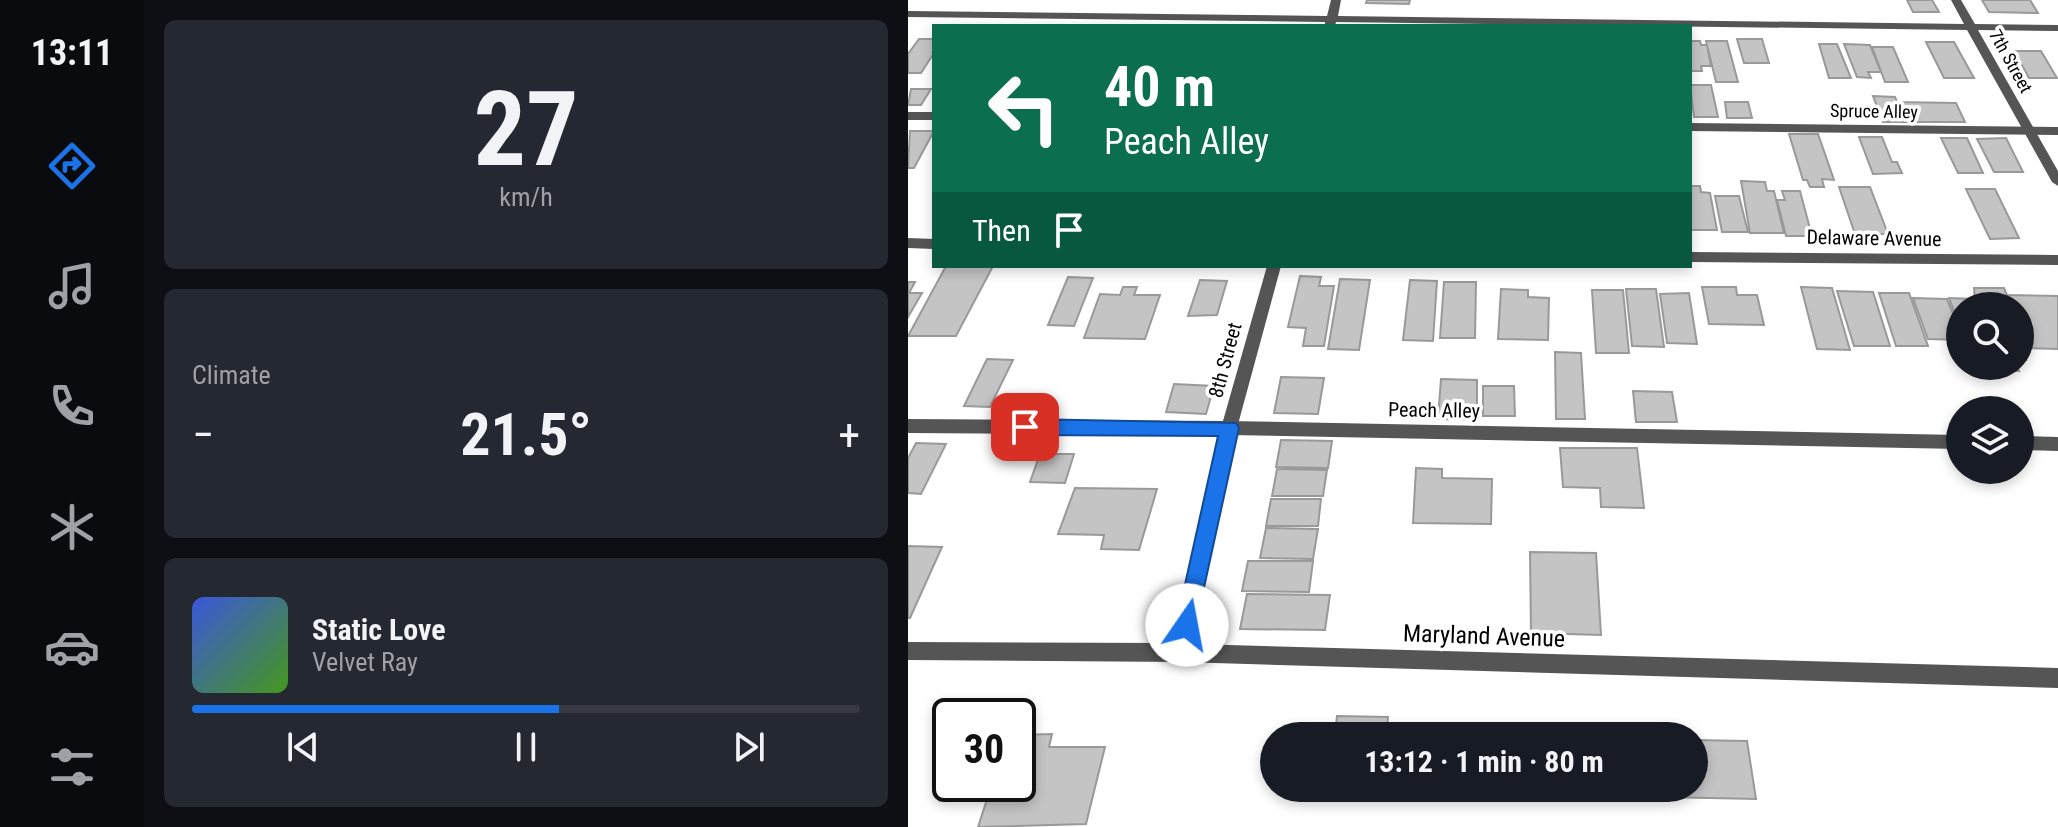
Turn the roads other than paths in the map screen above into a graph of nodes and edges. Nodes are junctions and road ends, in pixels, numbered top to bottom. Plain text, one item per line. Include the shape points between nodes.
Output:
1 (1336, 0) edge
2 (1956, 0) edge
3 (908, 14) edge
4 (1331, 23) edge
5 (1491, 24) edge
6 (1692, 25) edge
7 (1971, 27) junction
8 (2058, 28) edge
9 (908, 116) edge
10 (932, 116) edge
11 (1692, 127) edge
12 (2029, 131) junction
13 (2058, 131) edge
14 (2058, 182) edge
15 (908, 243) edge
16 (932, 244) edge
17 (1692, 257) edge
18 (2058, 260) edge
19 (1273, 268) edge
20 (908, 426) edge
21 (1229, 428) junction
22 (1946, 442) edge
23 (2034, 443) edge
24 (2058, 444) edge
25 (908, 651) edge
26 (1181, 653) junction
27 (2058, 678) edge

1 - 4 street
2 - 7 street, 7th Street
3 - 4 street
4 - 5 street
6 - 7 street
7 - 8 street
7 - 12 street, 7th Street
9 - 10 street
11 - 12 street, Spruce Alley
12 - 13 street, Spruce Alley
12 - 14 street, 7th Street
15 - 16 street
17 - 18 street, Delaware Avenue
19 - 21 street, 8th Street
20 - 21 street, Peach Alley
21 - 22 street, Peach Alley
21 - 26 street, 8th Street
23 - 24 street
25 - 26 street, Maryland Avenue
26 - 27 street, Maryland Avenue

